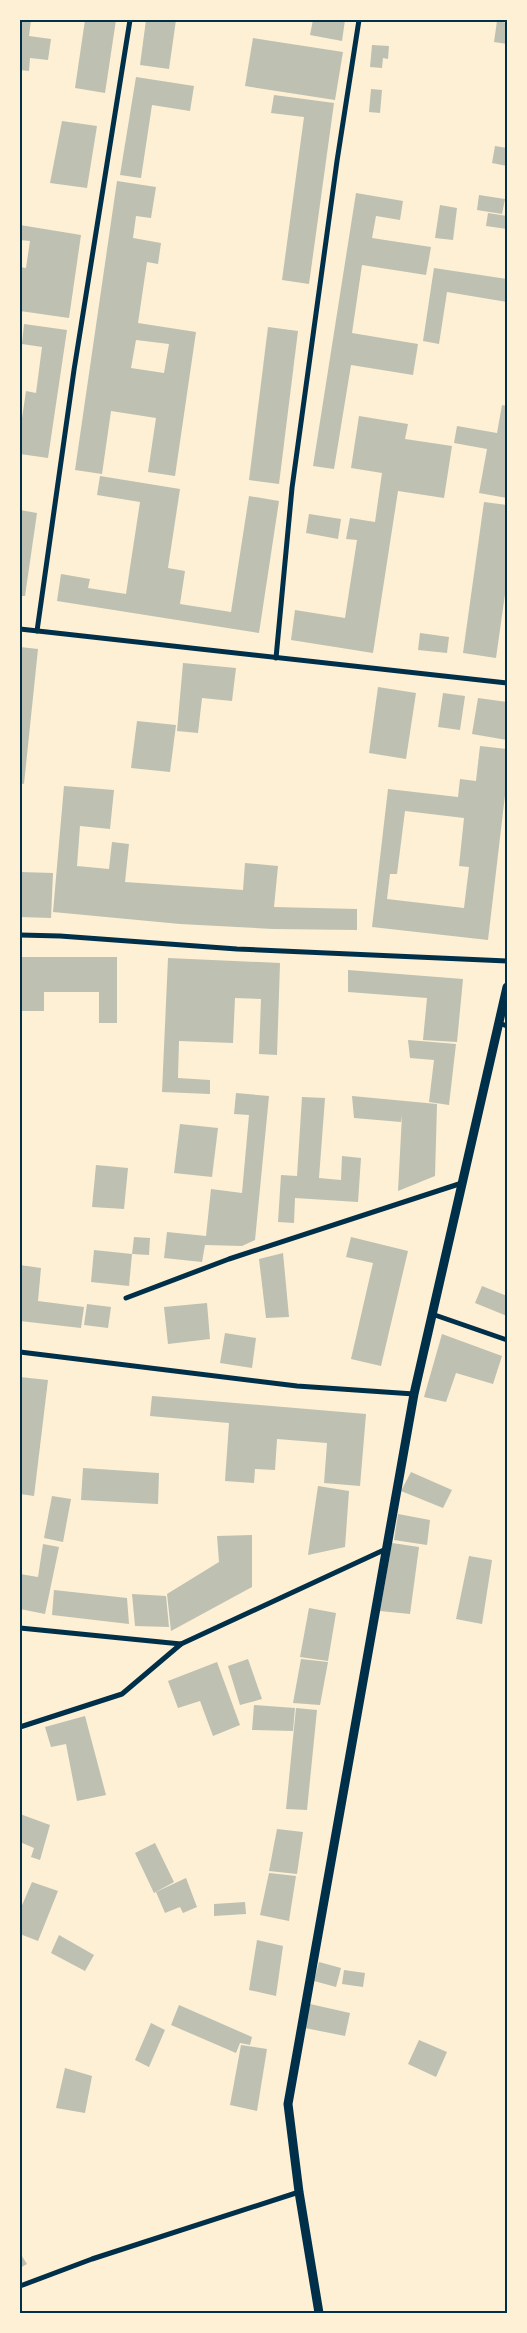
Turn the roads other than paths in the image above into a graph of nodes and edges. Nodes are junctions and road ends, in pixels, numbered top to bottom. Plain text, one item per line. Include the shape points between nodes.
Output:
1 (130, 20) edge
2 (359, 20) edge
3 (20, 629) edge
4 (37, 631) junction
5 (276, 658) junction
6 (507, 683) edge
7 (20, 935) edge
8 (507, 961) edge
9 (507, 987) edge
10 (503, 1025) edge
11 (462, 1182) junction
12 (126, 1298) dead end
13 (432, 1314) junction
14 (507, 1340) edge
15 (20, 1352) edge
16 (414, 1394) junction
17 (387, 1548) junction
18 (20, 1628) edge
19 (181, 1644) junction
20 (20, 1727) edge
21 (299, 2192) junction
22 (20, 2286) edge
23 (320, 2313) edge

1 - 4 street via 74,370
2 - 5 street via 292,488
3 - 4 street
4 - 5 street
5 - 6 street
7 - 8 street
9 - 10 street
10 - 11 street
11 - 12 street via 229,1259
11 - 13 street
13 - 14 street
13 - 16 street
15 - 16 street via 297,1386
16 - 17 street
17 - 19 street
17 - 21 street via 288,2104
18 - 19 street
19 - 20 street via 122,1694
21 - 22 street via 92,2259
21 - 23 street

